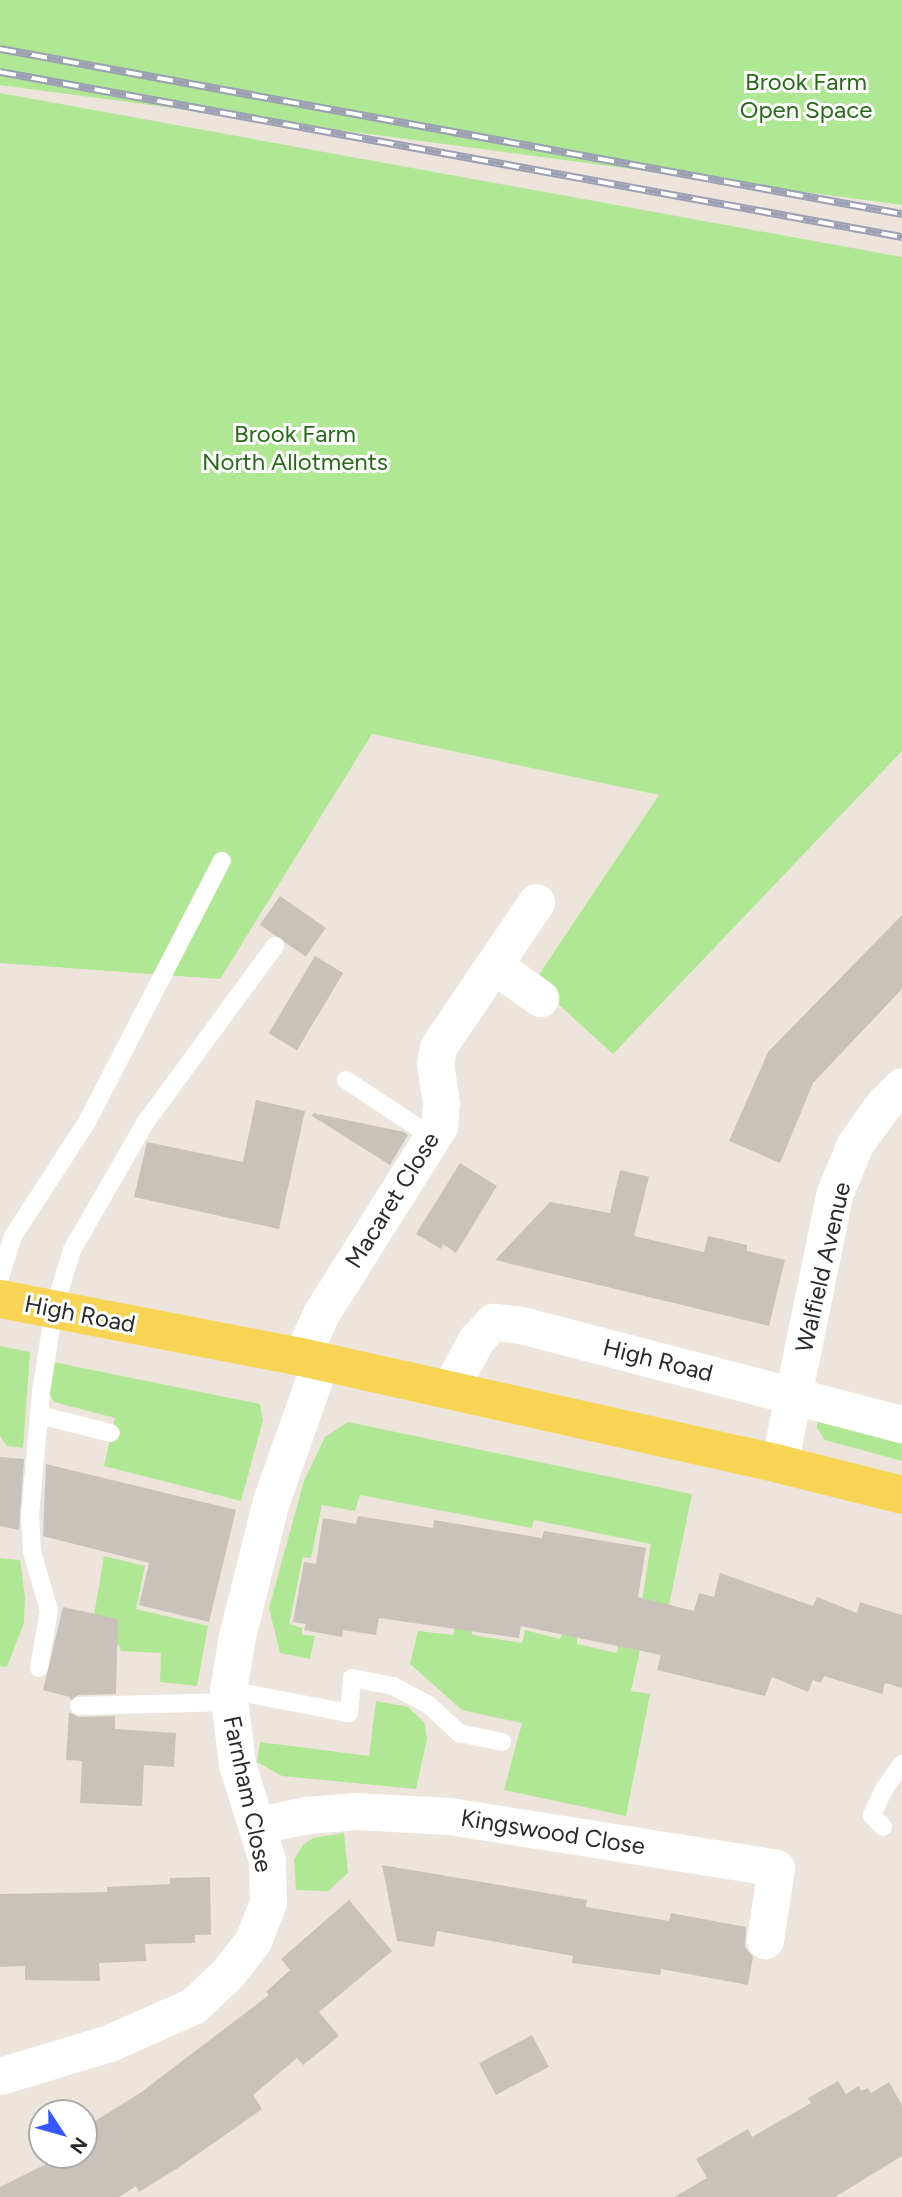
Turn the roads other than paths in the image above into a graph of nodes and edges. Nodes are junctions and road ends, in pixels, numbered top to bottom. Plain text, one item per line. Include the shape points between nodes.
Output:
1 (222, 861) dead end
2 (536, 902) dead end
3 (275, 946) dead end
4 (495, 965) junction
5 (540, 998) dead end
6 (346, 1080) dead end
7 (902, 1086) edge
8 (432, 1137) junction
9 (0, 1277) edge
10 (0, 1298) edge
11 (54, 1309) junction
12 (310, 1360) junction
13 (449, 1391) junction
14 (794, 1395) junction
15 (39, 1415) junction
16 (902, 1424) edge
17 (111, 1433) dead end
18 (779, 1464) junction
19 (902, 1494) edge
20 (39, 1668) dead end
21 (229, 1696) junction
22 (79, 1706) dead end
23 (502, 1742) dead end
24 (902, 1764) edge
25 (257, 1825) junction
26 (883, 1827) dead end
27 (765, 1940) dead end
28 (0, 2076) edge

1 - 9 lane via 87,1122 13,1237
2 - 4 street, Macaret Close
3 - 11 lane via 145,1123 72,1250
4 - 5 street
4 - 8 street, Macaret Close via 438,1047 435,1065 441,1102 439,1126
6 - 8 lane
7 - 14 street, Walfield Avenue via 855,1144 834,1195
8 - 12 street, Macaret Close via 322,1312
10 - 11 main road, High Road
11 - 12 main road, High Road
11 - 15 lane
12 - 13 main road, High Road
12 - 21 street, Farnham Close via 237,1636
13 - 14 street, High Road via 476,1340 494,1322
13 - 18 main road, High Road
14 - 16 street, High Road
14 - 18 street, Walfield Avenue
15 - 17 lane
15 - 20 lane via 30,1516 32,1552 49,1610
18 - 19 main road, High Road
21 - 22 lane
21 - 23 lane via 349,1713 352,1678 393,1685 429,1704 459,1733
21 - 25 street, Farnham Close via 237,1764
24 - 26 lane via 872,1815
25 - 27 street, Kingswood Close via 356,1811 449,1815 776,1868
25 - 28 street, Farnham Close via 267,1860 268,1902 253,1941 227,1974 193,2006 110,2043

